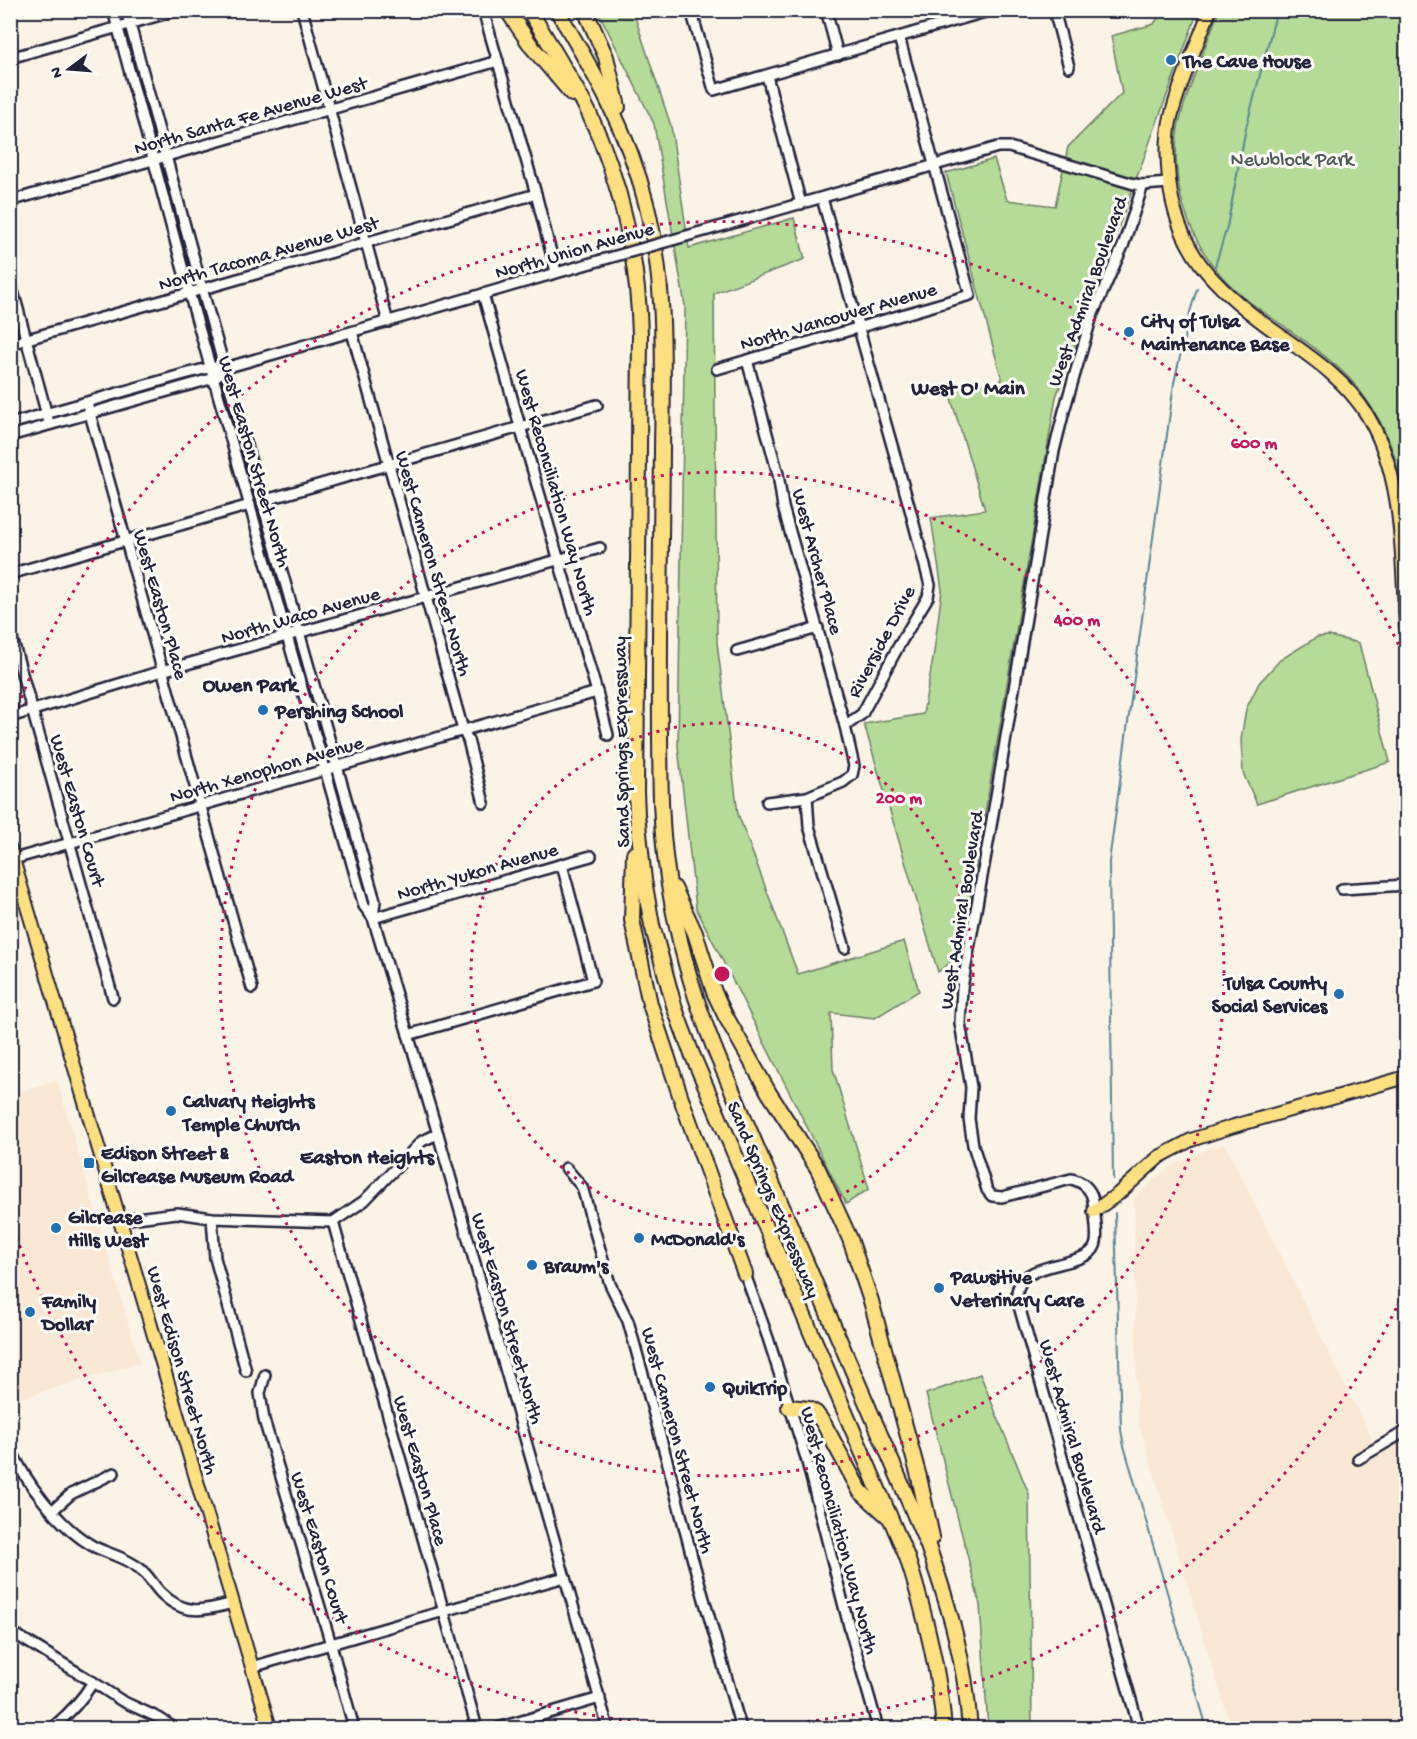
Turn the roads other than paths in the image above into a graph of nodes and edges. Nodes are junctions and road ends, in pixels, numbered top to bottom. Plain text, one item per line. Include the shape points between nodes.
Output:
1 (113, 10) edge
2 (126, 10) edge
3 (178, 10) edge
4 (302, 10) edge
5 (483, 10) edge
6 (507, 10) edge
7 (529, 10) edge
8 (557, 10) edge
9 (585, 10) edge
10 (691, 10) edge
11 (826, 10) edge
12 (992, 10) edge
13 (1054, 10) edge
14 (1210, 10) edge
15 (964, 14) edge
16 (130, 24) junction
17 (117, 28) junction
18 (899, 37) junction
19 (838, 55) junction
20 (10, 58) edge
21 (498, 61) junction
22 (1069, 67) dead end
23 (767, 76) junction
24 (329, 110) junction
25 (588, 112) junction
26 (628, 147) junction
27 (166, 157) junction
28 (154, 160) junction
29 (933, 165) junction
30 (1169, 183) junction
31 (1143, 185) junction
32 (536, 194) junction
33 (822, 198) junction
34 (10, 201) edge
35 (801, 204) junction
36 (366, 243) junction
37 (556, 273) junction
38 (10, 280) edge
39 (203, 289) junction
40 (190, 293) junction
41 (483, 294) junction
42 (388, 322) junction
43 (860, 328) junction
44 (352, 332) junction
45 (27, 339) junction
46 (10, 344) edge
47 (747, 360) junction
48 (212, 367) junction
49 (225, 369) junction
50 (717, 369) dead end
51 (214, 378) junction
52 (597, 405) dead end
53 (88, 407) junction
54 (47, 414) junction
55 (10, 424) edge
56 (50, 424) junction
57 (520, 427) junction
58 (10, 436) edge
59 (388, 465) junction
60 (259, 490) junction
61 (246, 494) junction
62 (262, 501) junction
63 (250, 505) junction
64 (266, 514) junction
65 (253, 518) junction
66 (125, 540) junction
67 (600, 548) dead end
68 (558, 560) junction
69 (10, 574) edge
70 (427, 597) junction
71 (1407, 627) edge
72 (818, 628) junction
73 (10, 631) edge
74 (300, 634) junction
75 (288, 637) junction
76 (737, 651) dead end
77 (162, 671) junction
78 (597, 692) junction
79 (32, 710) junction
80 (10, 717) edge
81 (845, 726) junction
82 (463, 730) junction
83 (608, 735) dead end
84 (338, 766) junction
85 (325, 770) junction
86 (636, 792) junction
87 (807, 797) junction
88 (767, 802) dead end
89 (484, 803) dead end
90 (200, 806) junction
91 (70, 842) junction
92 (12, 854) edge
93 (591, 856) dead end
94 (562, 865) junction
95 (667, 873) junction
96 (1407, 885) edge
97 (1342, 889) dead end
98 (373, 918) junction
99 (845, 948) dead end
100 (252, 988) dead end
101 (113, 998) dead end
102 (408, 1035) junction
103 (1407, 1077) edge
104 (438, 1134) junction
105 (566, 1168) dead end
106 (1094, 1211) junction
107 (212, 1218) junction
108 (120, 1220) junction
109 (333, 1222) junction
110 (742, 1268) joint
111 (246, 1371) dead end
112 (265, 1375) dead end
113 (789, 1407) junction
114 (1407, 1431) edge
115 (10, 1447) edge
116 (1358, 1459) dead end
117 (114, 1473) dead end
118 (53, 1510) junction
119 (892, 1521) junction
120 (565, 1577) junction
121 (941, 1583) junction
122 (232, 1603) junction
123 (444, 1611) junction
124 (10, 1631) edge
125 (331, 1644) junction
126 (252, 1667) junction
127 (93, 1682) junction
128 (600, 1698) junction
129 (52, 1728) edge
130 (174, 1728) edge
131 (270, 1728) edge
132 (354, 1728) edge
133 (477, 1728) edge
134 (498, 1728) edge
135 (608, 1728) edge
136 (741, 1728) edge
137 (878, 1728) edge
138 (944, 1728) edge
139 (970, 1728) edge
140 (1139, 1728) edge

1 - 17 street, West Easton Street North
2 - 16 street, West Easton Street North
3 - 16 street
4 - 24 street
5 - 21 street
6 - 25 highway via 532,47
7 - 25 highway, Sand Springs Expressway
8 - 26 highway, Sand Springs Expressway via 600,84
9 - 26 highway via 606,57
10 - 23 street via 714,90
11 - 19 street
12 - 15 street
13 - 22 street
14 - 30 main road via 1171,118
15 - 18 street
16 - 17 street
16 - 27 street, West Easton Street North
17 - 20 street
17 - 28 street, West Easton Street North
18 - 19 street
18 - 29 street
19 - 23 street
21 - 24 street, North Santa Fe Avenue West
21 - 32 street
23 - 35 street
24 - 27 street, North Santa Fe Avenue West
24 - 36 street
25 - 86 highway, Sand Springs Expressway via 622,204 639,311
26 - 95 highway, Sand Springs Expressway via 651,224 662,308 660,782
27 - 28 street, North Santa Fe Avenue West
27 - 39 street, West Easton Street North
28 - 34 street, North Santa Fe Avenue West
28 - 40 street, West Easton Street North
29 - 31 street, North Union Avenue via 994,147 1009,147
29 - 33 street, North Union Avenue
29 - 43 street, North Vancouver Avenue via 970,295
30 - 31 street
30 - 71 main road via 1181,230 1212,279 1240,306 1335,377 1359,402 1376,431 1395,494
31 - 106 street, West Admiral Boulevard via 1092,316 1054,451 959,1012 971,1087 972,1139 987,1190 992,1196 1002,1197 1078,1180 1092,1198
32 - 36 street, North Tacoma Avenue West
32 - 37 street
33 - 35 street, North Union Avenue
33 - 43 street, Riverside Drive
35 - 37 street, North Union Avenue, bridge
36 - 39 street, North Tacoma Avenue West
36 - 42 street
37 - 41 street, North Union Avenue
38 - 45 street
39 - 40 street, North Tacoma Avenue West
39 - 49 street, West Easton Street North
40 - 45 street, North Tacoma Avenue West
40 - 48 street, West Easton Street North
41 - 42 street, North Union Avenue
41 - 57 street, West Reconciliation Way North
42 - 44 street, North Union Avenue
43 - 47 street, North Vancouver Avenue
43 - 81 street, Riverside Drive via 930,585 862,714
44 - 49 street, North Union Avenue
44 - 59 street, West Cameron Street North
45 - 46 street, North Tacoma Avenue West
45 - 54 street
47 - 50 street, North Vancouver Avenue
47 - 72 street, West Archer Place
48 - 49 street, North Union Avenue
48 - 51 street, West Easton Street North
48 - 53 street, North Union Avenue
49 - 51 street, North Union Avenue
49 - 60 street, West Easton Street North
51 - 53 street, North Union Avenue
51 - 61 street, West Easton Street North
52 - 57 street
53 - 54 street, North Union Avenue
53 - 56 street, North Union Avenue
53 - 66 street, West Easton Place
54 - 55 street, North Union Avenue
54 - 56 street
56 - 58 street, North Union Avenue
57 - 59 street
57 - 68 street, West Reconciliation Way North
59 - 62 street
59 - 70 street, West Cameron Street North
60 - 61 street
60 - 62 street, West Easton Street North
61 - 63 street, West Easton Street North
62 - 64 street, West Easton Street North
63 - 65 street, West Easton Street North
63 - 66 street
64 - 65 street
64 - 74 street, West Easton Street North
65 - 75 street, West Easton Street North
66 - 69 street
66 - 77 street, West Easton Place
67 - 68 street, North Waco Avenue
68 - 70 street, North Waco Avenue
68 - 78 street, West Reconciliation Way North
70 - 74 street, North Waco Avenue
70 - 82 street, West Cameron Street North
72 - 76 street
72 - 81 street, West Archer Place
73 - 79 street, West Easton Court
74 - 75 street, North Waco Avenue
74 - 84 street, West Easton Street North
75 - 77 street, North Waco Avenue
75 - 85 street, West Easton Street North
77 - 79 street, North Waco Avenue
77 - 90 street, West Easton Place
78 - 82 street, North Xenophon Avenue
78 - 83 street, West Reconciliation Way North
79 - 80 street, North Waco Avenue
79 - 91 street, West Easton Court
81 - 87 street, West Archer Place via 853,759 852,775
82 - 84 street, North Xenophon Avenue
82 - 89 street, West Cameron Street North
84 - 85 street, North Xenophon Avenue
84 - 98 street, West Easton Street North via 375,901
85 - 90 street, North Xenophon Avenue
85 - 98 street, West Easton Street North via 364,906
86 - 110 highway via 632,920 643,976 664,1049
86 - 119 highway, Sand Springs Expressway via 652,926 675,1009
87 - 88 street
87 - 99 street via 809,826
90 - 91 street, North Xenophon Avenue
90 - 100 street, West Easton Place
91 - 92 street, North Xenophon Avenue
91 - 101 street, West Easton Court
92 - 108 main road, West Edison Street North
93 - 94 street, North Yukon Avenue
94 - 98 street, North Yukon Avenue
94 - 102 street via 593,981
95 - 121 highway, Sand Springs Expressway via 678,937 717,1055 920,1524
95 - 121 highway via 695,933 724,1015 813,1160 850,1239 920,1477
96 - 97 street
98 - 102 street, West Easton Street North
102 - 104 street, West Easton Street North
103 - 106 main road via 1191,1140 1159,1157
104 - 109 street via 422,1141 364,1201
104 - 120 street, West Easton Street North
105 - 136 street, West Cameron Street North via 582,1187 610,1284 628,1321
106 - 140 street, West Admiral Boulevard via 1096,1238 1092,1251 1026,1276 1016,1291
107 - 108 street via 177,1212
107 - 109 street
107 - 111 street via 215,1258
108 - 122 main road, West Edison Street North
109 - 123 street, West Easton Place
110 - 113 street, West Reconciliation Way North
112 - 125 street, West Easton Court via 260,1393 264,1420
113 - 119 highway via 816,1413 860,1491
113 - 137 street, West Reconciliation Way North
114 - 116 street
115 - 118 street via 22,1470
117 - 118 street via 71,1494
118 - 122 street via 88,1543 142,1569 179,1606 202,1611
119 - 138 highway, Sand Springs Expressway via 923,1614
120 - 123 street
120 - 128 street, West Easton Street North
121 - 139 highway, Sand Springs Expressway via 963,1673
122 - 126 main road, West Edison Street North
123 - 125 street
123 - 133 street, West Easton Place
124 - 127 street
125 - 126 street
125 - 132 street, West Easton Court
126 - 131 main road, West Edison Street North
127 - 129 street via 67,1716
127 - 130 street
128 - 134 street
128 - 135 street, West Easton Street North

